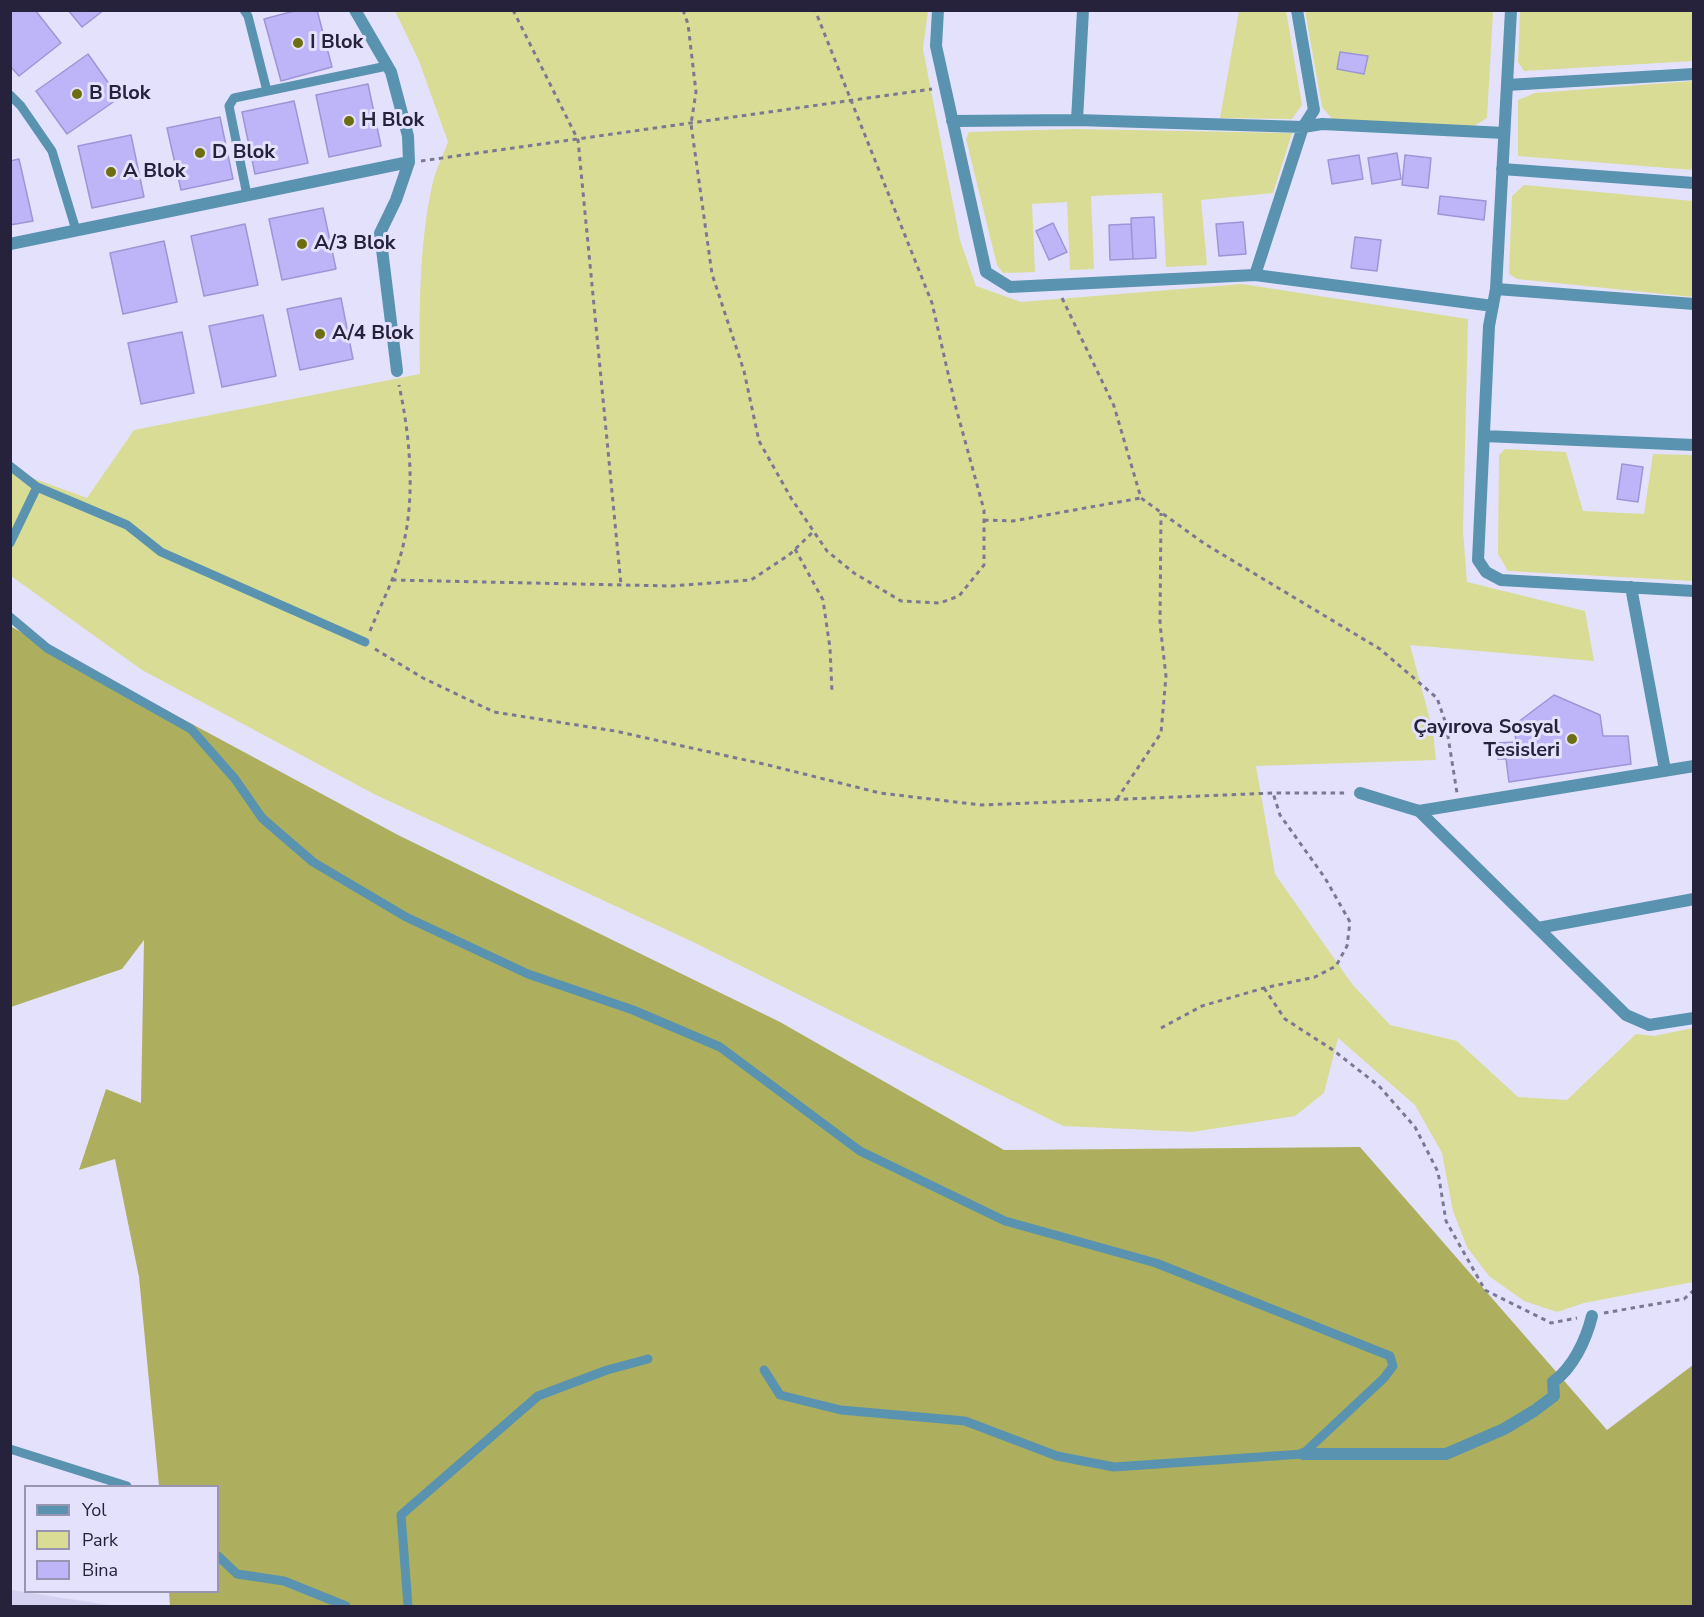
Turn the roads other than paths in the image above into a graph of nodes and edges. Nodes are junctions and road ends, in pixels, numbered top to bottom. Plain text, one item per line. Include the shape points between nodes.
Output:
1 (244, 10) edge
2 (356, 10) edge
3 (938, 10) edge
4 (1083, 10) edge
5 (1297, 10) edge
6 (1511, 10) edge
7 (387, 66) junction
8 (1694, 74) edge
9 (1507, 85) junction
10 (267, 91) junction
11 (10, 95) edge
12 (1077, 120) junction
13 (952, 121) junction
14 (1303, 127) junction
15 (1504, 133) junction
16 (409, 162) junction
17 (1502, 169) junction
18 (1694, 183) edge
19 (247, 195) junction
20 (76, 230) junction
21 (10, 244) edge
22 (1255, 275) junction
23 (1496, 289) junction
24 (1694, 304) edge
25 (1493, 306) junction
26 (396, 371) road end
27 (1484, 436) junction
28 (1694, 445) edge
29 (10, 466) edge
30 (37, 487) junction
31 (10, 543) edge
32 (1631, 587) junction
33 (1694, 591) edge
34 (10, 617) edge
35 (365, 642) road end
36 (1694, 766) edge
37 (1665, 770) junction
38 (1360, 793) road end
39 (1419, 811) junction
40 (1694, 899) edge
41 (1538, 928) junction
42 (1694, 1018) edge
43 (1592, 1316) road end
44 (648, 1359) dead end
45 (764, 1370) dead end
46 (10, 1449) edge
47 (1303, 1454) junction
48 (124, 1485) edge
49 (219, 1557) edge
50 (346, 1606) edge
51 (408, 1606) edge

1 - 10 lane
2 - 7 street
3 - 13 street via 936,46
4 - 12 street
5 - 14 street via 1314,110
6 - 9 street
7 - 10 lane
7 - 16 street via 408,136
8 - 9 street
9 - 15 street
10 - 19 lane via 234,98 229,106
11 - 20 lane via 52,151
12 - 13 street
12 - 14 street
13 - 22 street via 986,272 1010,287
14 - 15 street via 1322,124
14 - 22 street
15 - 17 street
16 - 19 street
16 - 26 street via 380,233
17 - 18 street
17 - 23 street
19 - 20 street
20 - 21 street
22 - 25 street
23 - 24 street
23 - 25 street
25 - 27 street
27 - 28 street
27 - 32 street via 1478,560 1486,572 1500,580
29 - 30 lane
30 - 31 lane
30 - 35 lane via 128,525 161,552
32 - 33 street
32 - 37 street
34 - 47 lane via 47,648 191,729 235,779 262,818 313,862 406,917 528,974 633,1010 720,1047 860,1151 1005,1221 1156,1263 1390,1356 1393,1366 1384,1378
36 - 37 street
37 - 39 street
38 - 39 street
39 - 41 street
40 - 41 street
41 - 42 street via 1626,1015 1649,1025
43 - 47 street via 1588,1334 1564,1374 1553,1382 1554,1396 1504,1429 1446,1454
44 - 51 lane via 538,1396 401,1515
45 - 47 lane via 780,1395 840,1410 965,1421 1057,1456 1114,1467
46 - 48 lane
49 - 50 lane via 237,1574 284,1581

